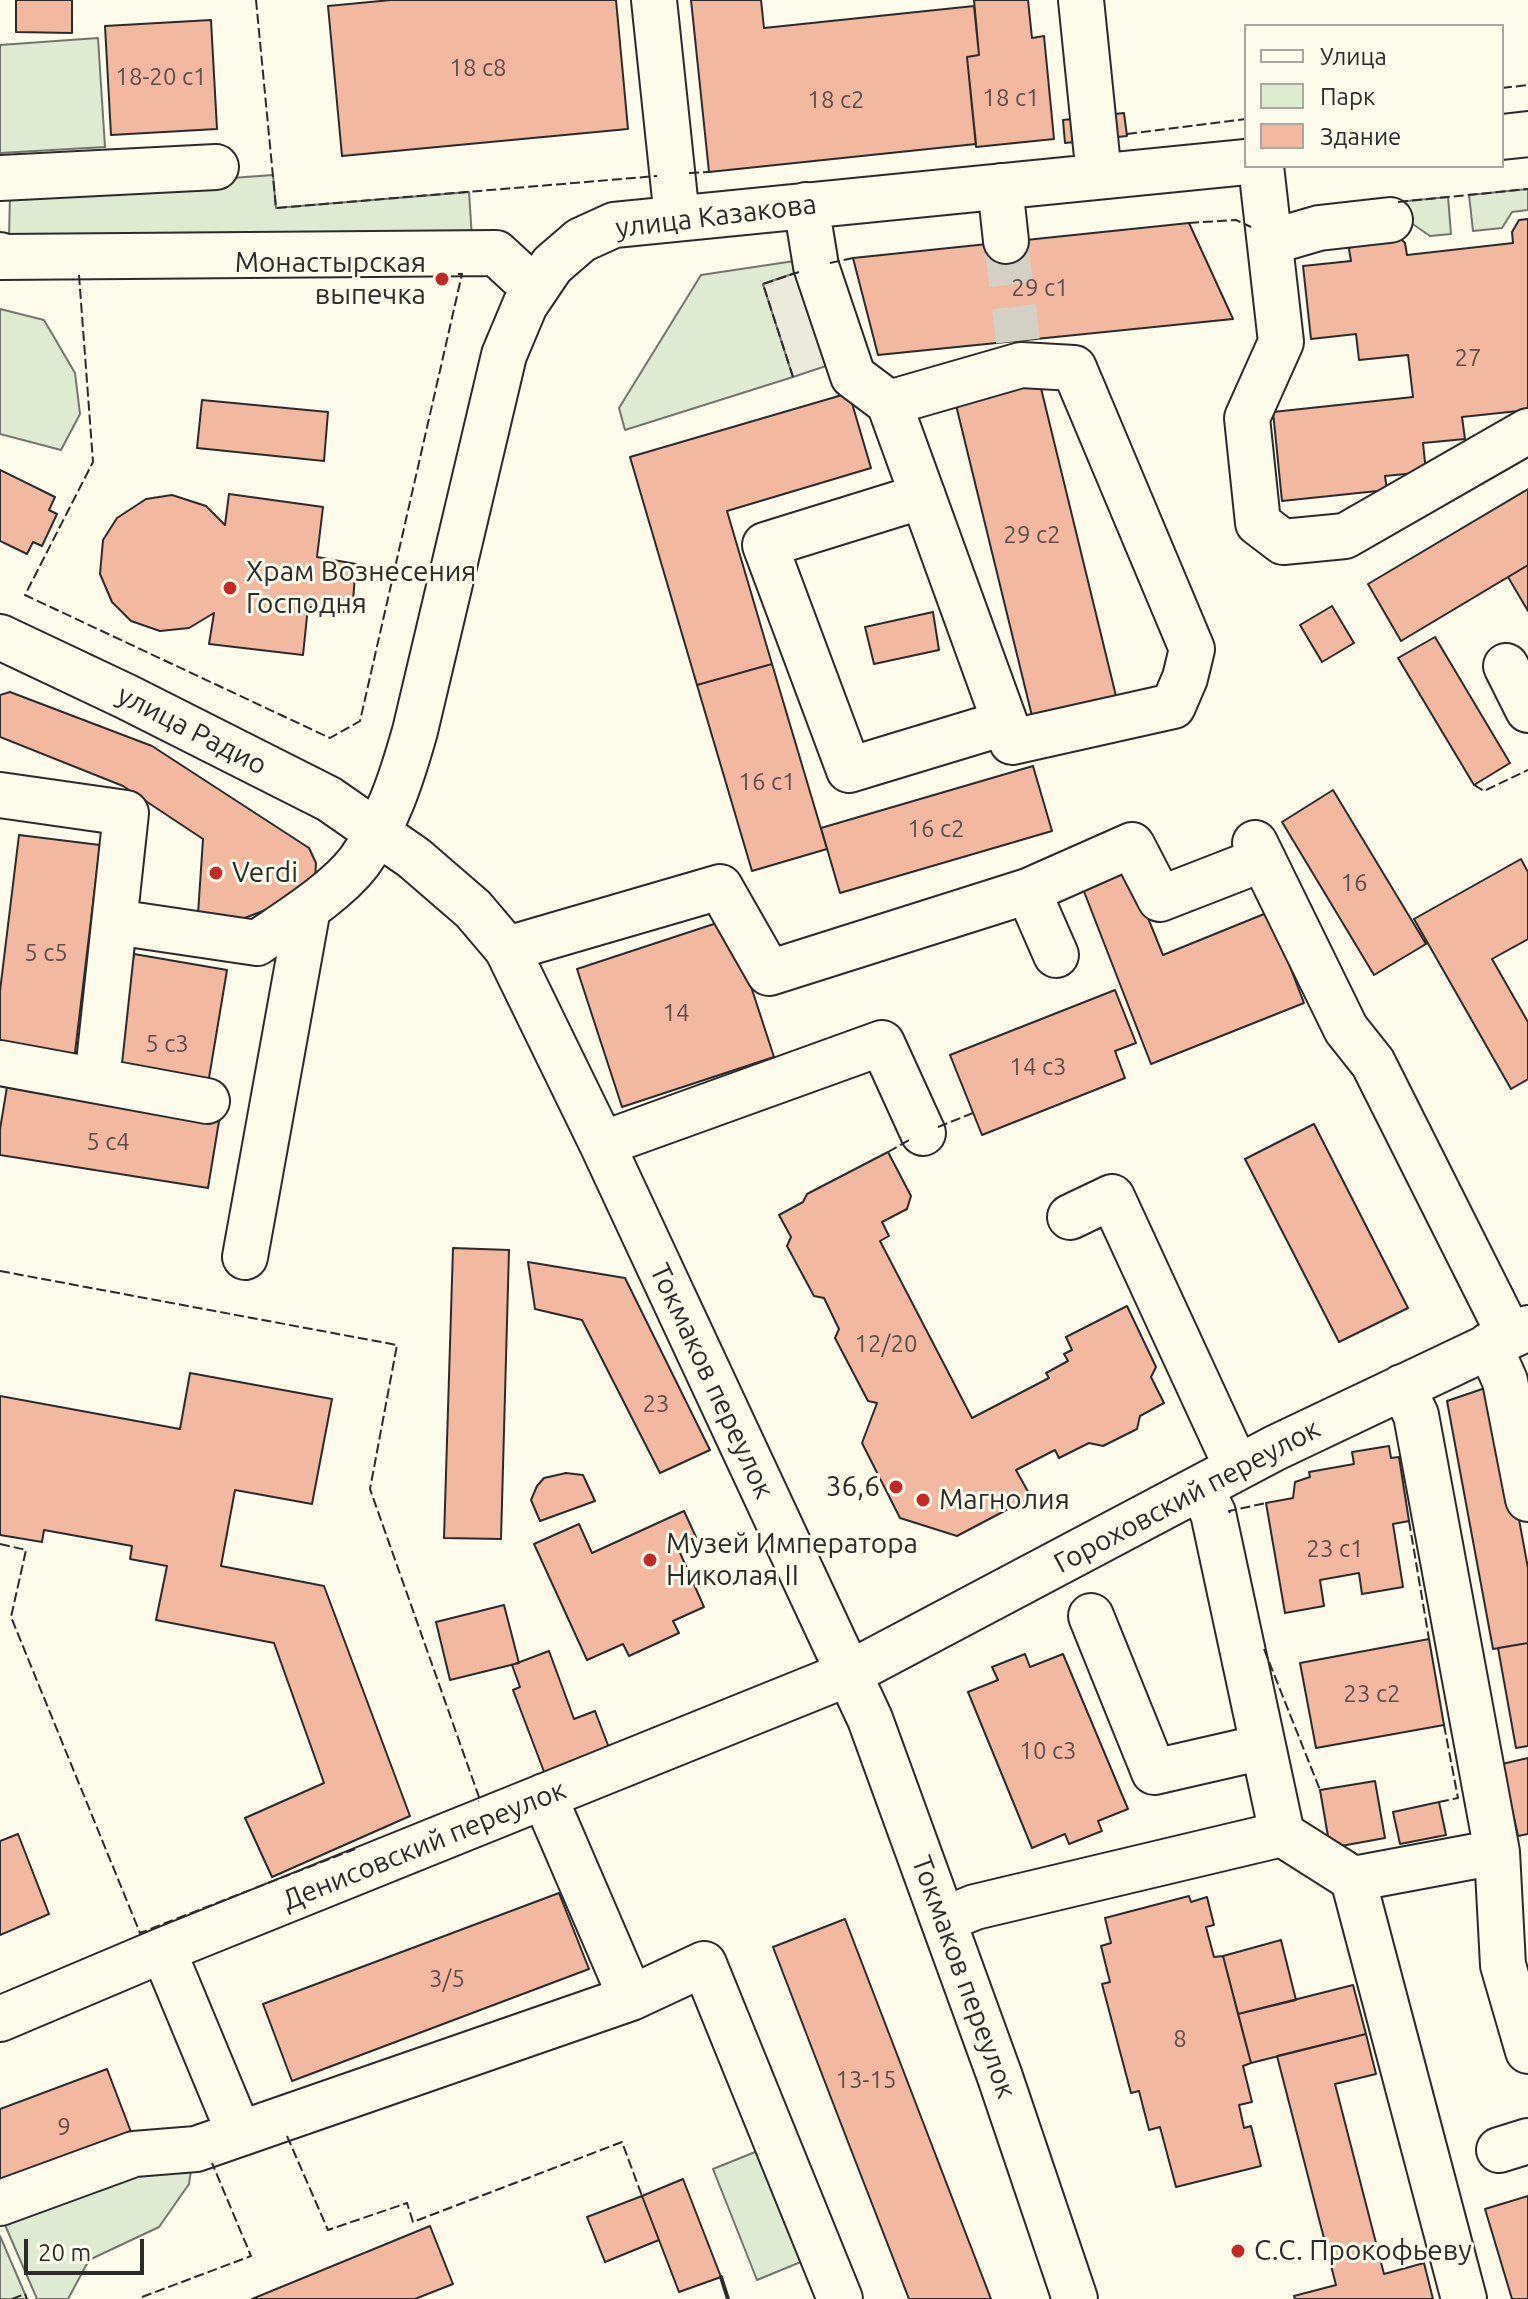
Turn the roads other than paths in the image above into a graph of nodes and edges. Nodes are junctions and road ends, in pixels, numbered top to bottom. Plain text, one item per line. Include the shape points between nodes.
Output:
1 (654, 0) edge
2 (1081, 0) edge
3 (1528, 134) edge
4 (1504, 137) edge
5 (1244, 162) edge
6 (216, 167) dead end
7 (1261, 168) edge
8 (1099, 176) junction
9 (0, 178) edge
10 (1000, 186) junction
11 (806, 205) junction
12 (677, 218) junction
13 (1390, 220) dead end
14 (1006, 241) tunnel mouth
15 (1271, 242) junction
16 (0, 255) edge
17 (535, 289) junction
18 (889, 403) junction
19 (1528, 431) edge
20 (923, 496) junction
21 (0, 637) edge
22 (1506, 666) dead end
23 (1528, 710) edge
24 (1004, 723) junction
25 (0, 795) edge
26 (379, 832) junction
27 (1028, 891) junction
28 (308, 908) junction
29 (115, 922) junction
30 (507, 949) junction
31 (1056, 955) dead end
32 (0, 1063) edge
33 (97, 1081) junction
34 (207, 1101) dead end
35 (923, 1133) dead end
36 (602, 1144) junction
37 (1070, 1217) dead end
38 (245, 1257) dead end
39 (1509, 1336) edge
40 (1402, 1387) junction
41 (1219, 1478) junction
42 (1528, 1499) edge
43 (1091, 1616) dead end
44 (850, 1673) junction
45 (1263, 1747) junction
46 (544, 1796) junction
47 (1282, 1834) junction
48 (1497, 1852) junction
49 (1353, 1879) junction
50 (1514, 1895) edge
51 (943, 1920) junction
52 (163, 1950) junction
53 (631, 1998) junction
54 (0, 2019) edge
55 (1528, 2051) edge
56 (239, 2133) junction
57 (0, 2203) edge
58 (840, 2299) edge
59 (1075, 2299) edge
60 (1464, 2299) edge

1 - 12 street
2 - 8 street
3 - 4 street
5 - 8 street, улица Казакова
6 - 9 street
7 - 15 street
8 - 10 street, улица Казакова
10 - 11 street, улица Казакова
10 - 14 street
11 - 12 street, улица Казакова
11 - 18 street via 816,266 853,376
12 - 17 street, улица Казакова via 614,225 581,240 552,265
13 - 15 street via 1319,228
15 - 19 street via 1281,342 1247,418 1258,523 1283,542 1345,536
16 - 17 street via 496,253
17 - 26 street, улица Казакова via 504,355 415,731
18 - 20 street
18 - 24 street via 1019,353 1074,368 1192,649 1173,706 1012,742
20 - 24 street
20 - 24 street via 765,545 849,770
21 - 26 street, улица Радио via 329,799
22 - 23 street
25 - 29 street via 126,813
26 - 28 street, улица Казакова via 357,865
26 - 30 street, Токмаков переулок via 473,909
27 - 30 street via 769,973 720,887
27 - 31 street
27 - 39 street via 1132,845 1160,899 1259,851 1346,1029 1373,1063
28 - 29 street, улица Казакова via 257,943
28 - 38 street
29 - 33 street
30 - 36 street, Токмаков переулок
32 - 33 street
33 - 34 street
35 - 36 street via 882,1043
36 - 44 street, Токмаков переулок
37 - 41 street via 1112,1197
39 - 40 street, Гороховский переулок
39 - 42 street via 1505,1381
40 - 41 street, Гороховский переулок
40 - 48 street via 1416,1415
41 - 44 street, Гороховский переулок
41 - 45 street via 1213,1513
43 - 45 street via 1154,1772
44 - 46 street, Денисовский переулок
44 - 51 street, Токмаков переулок
45 - 47 street
46 - 52 street, Денисовский переулок
46 - 53 street
47 - 49 street
47 - 51 street via 975,1907
48 - 49 street
48 - 50 street
49 - 60 street
50 - 55 street via 1503,1965
51 - 59 street, Токмаков переулок
52 - 54 street, Денисовский переулок
52 - 56 street
53 - 56 street
53 - 58 street via 704,1964
56 - 57 street via 196,2149 134,2154

